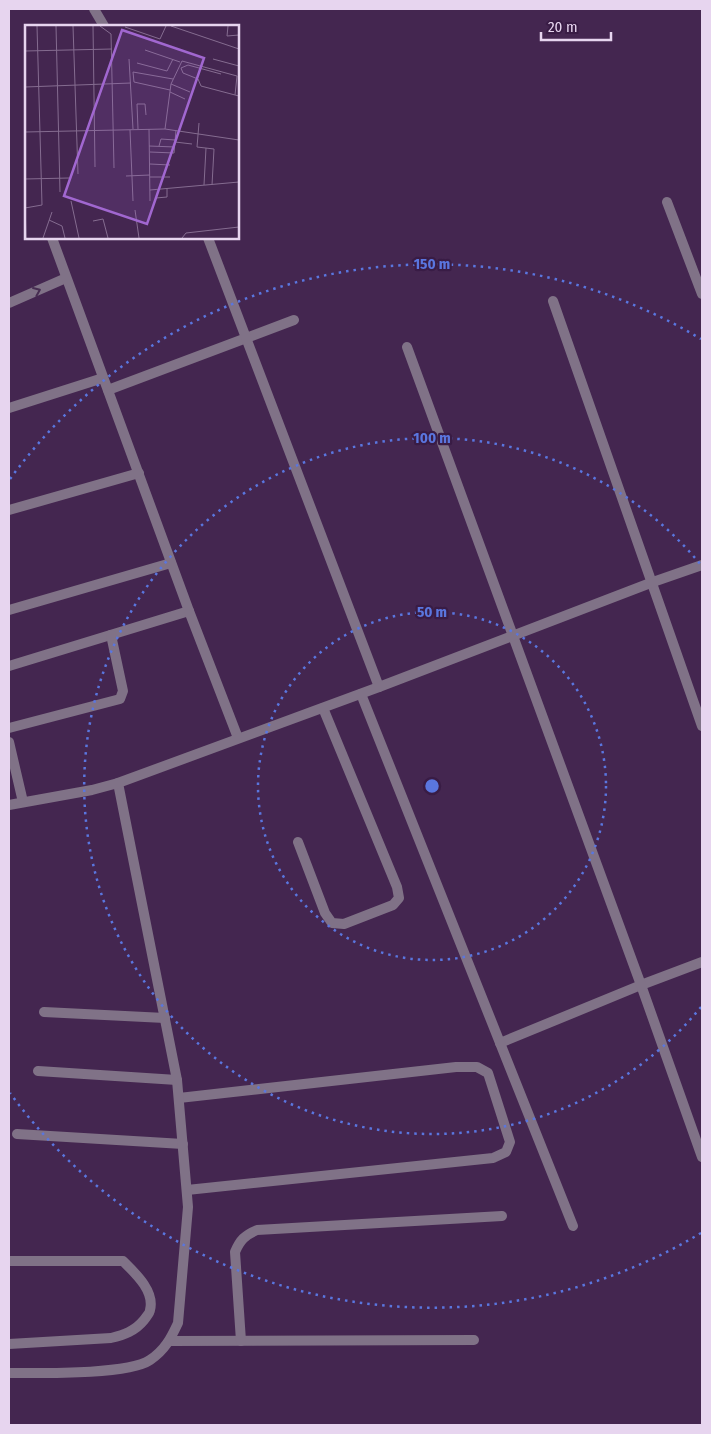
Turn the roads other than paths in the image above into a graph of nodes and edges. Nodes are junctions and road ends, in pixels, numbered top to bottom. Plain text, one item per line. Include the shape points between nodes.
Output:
1 (94, 9) edge
2 (103, 25) edge
3 (667, 202) dead end
4 (52, 239) edge
5 (208, 239) edge
6 (66, 278) junction
7 (702, 294) edge
8 (553, 301) dead end
9 (9, 303) edge
10 (294, 320) dead end
11 (248, 338) junction
12 (407, 347) dead end
13 (104, 378) junction
14 (108, 390) junction
15 (9, 408) edge
16 (138, 474) junction
17 (9, 510) edge
18 (171, 562) junction
19 (702, 565) edge
20 (652, 582) junction
21 (9, 610) edge
22 (189, 611) junction
23 (111, 634) junction
24 (513, 637) junction
25 (9, 666) edge
26 (379, 687) junction
27 (361, 694) junction
28 (323, 708) junction
29 (702, 726) edge
30 (9, 728) edge
31 (238, 738) junction
32 (9, 742) edge
33 (118, 783) junction
34 (23, 802) junction
35 (9, 805) edge
36 (298, 842) dead end
37 (702, 962) edge
38 (641, 985) junction
39 (44, 1012) dead end
40 (165, 1018) junction
41 (500, 1043) junction
42 (38, 1070) dead end
43 (178, 1080) junction
44 (179, 1098) junction
45 (17, 1134) dead end
46 (183, 1144) junction
47 (702, 1157) edge
48 (187, 1190) junction
49 (502, 1216) dead end
50 (574, 1226) dead end
51 (9, 1261) edge
52 (241, 1340) junction
53 (474, 1340) dead end
54 (170, 1341) junction
55 (9, 1344) edge
56 (9, 1373) edge

1 - 2 street
3 - 7 street
4 - 6 street
5 - 11 street
9 -> 6 street
6 - 13 street
8 - 20 street
10 - 11 street
11 - 14 street
11 - 26 street
12 - 24 street
13 - 14 street
13 - 15 street
14 - 16 street
16 - 17 street
16 - 18 street
18 - 21 street
18 - 22 street
19 - 20 street
20 - 24 street
20 - 29 street
22 - 23 street
22 - 31 street
23 - 25 street
23 - 30 street via 123,691 120,699
24 - 26 street
24 - 38 street
26 - 27 street
27 - 28 street
27 - 41 street
28 - 31 street
28 - 36 street via 399,898 393,905 344,924 332,924
31 - 33 street
32 - 34 street
33 - 34 street
33 - 40 street
34 - 35 street
37 - 38 street
38 - 41 street
38 - 47 street
39 - 40 street
40 - 43 street
41 - 50 street
42 - 43 street
43 - 44 street
44 - 46 street
44 - 48 street via 477,1067 488,1073 510,1142 506,1152 492,1158
45 - 46 street
46 - 48 street
48 - 54 street via 178,1323
49 - 52 street via 257,1230 248,1234 239,1242 235,1252
51 - 55 street via 123,1261 139,1278 150,1298 150,1311 125,1335
52 - 53 street
52 - 54 street
54 - 56 street via 149,1361 128,1368

